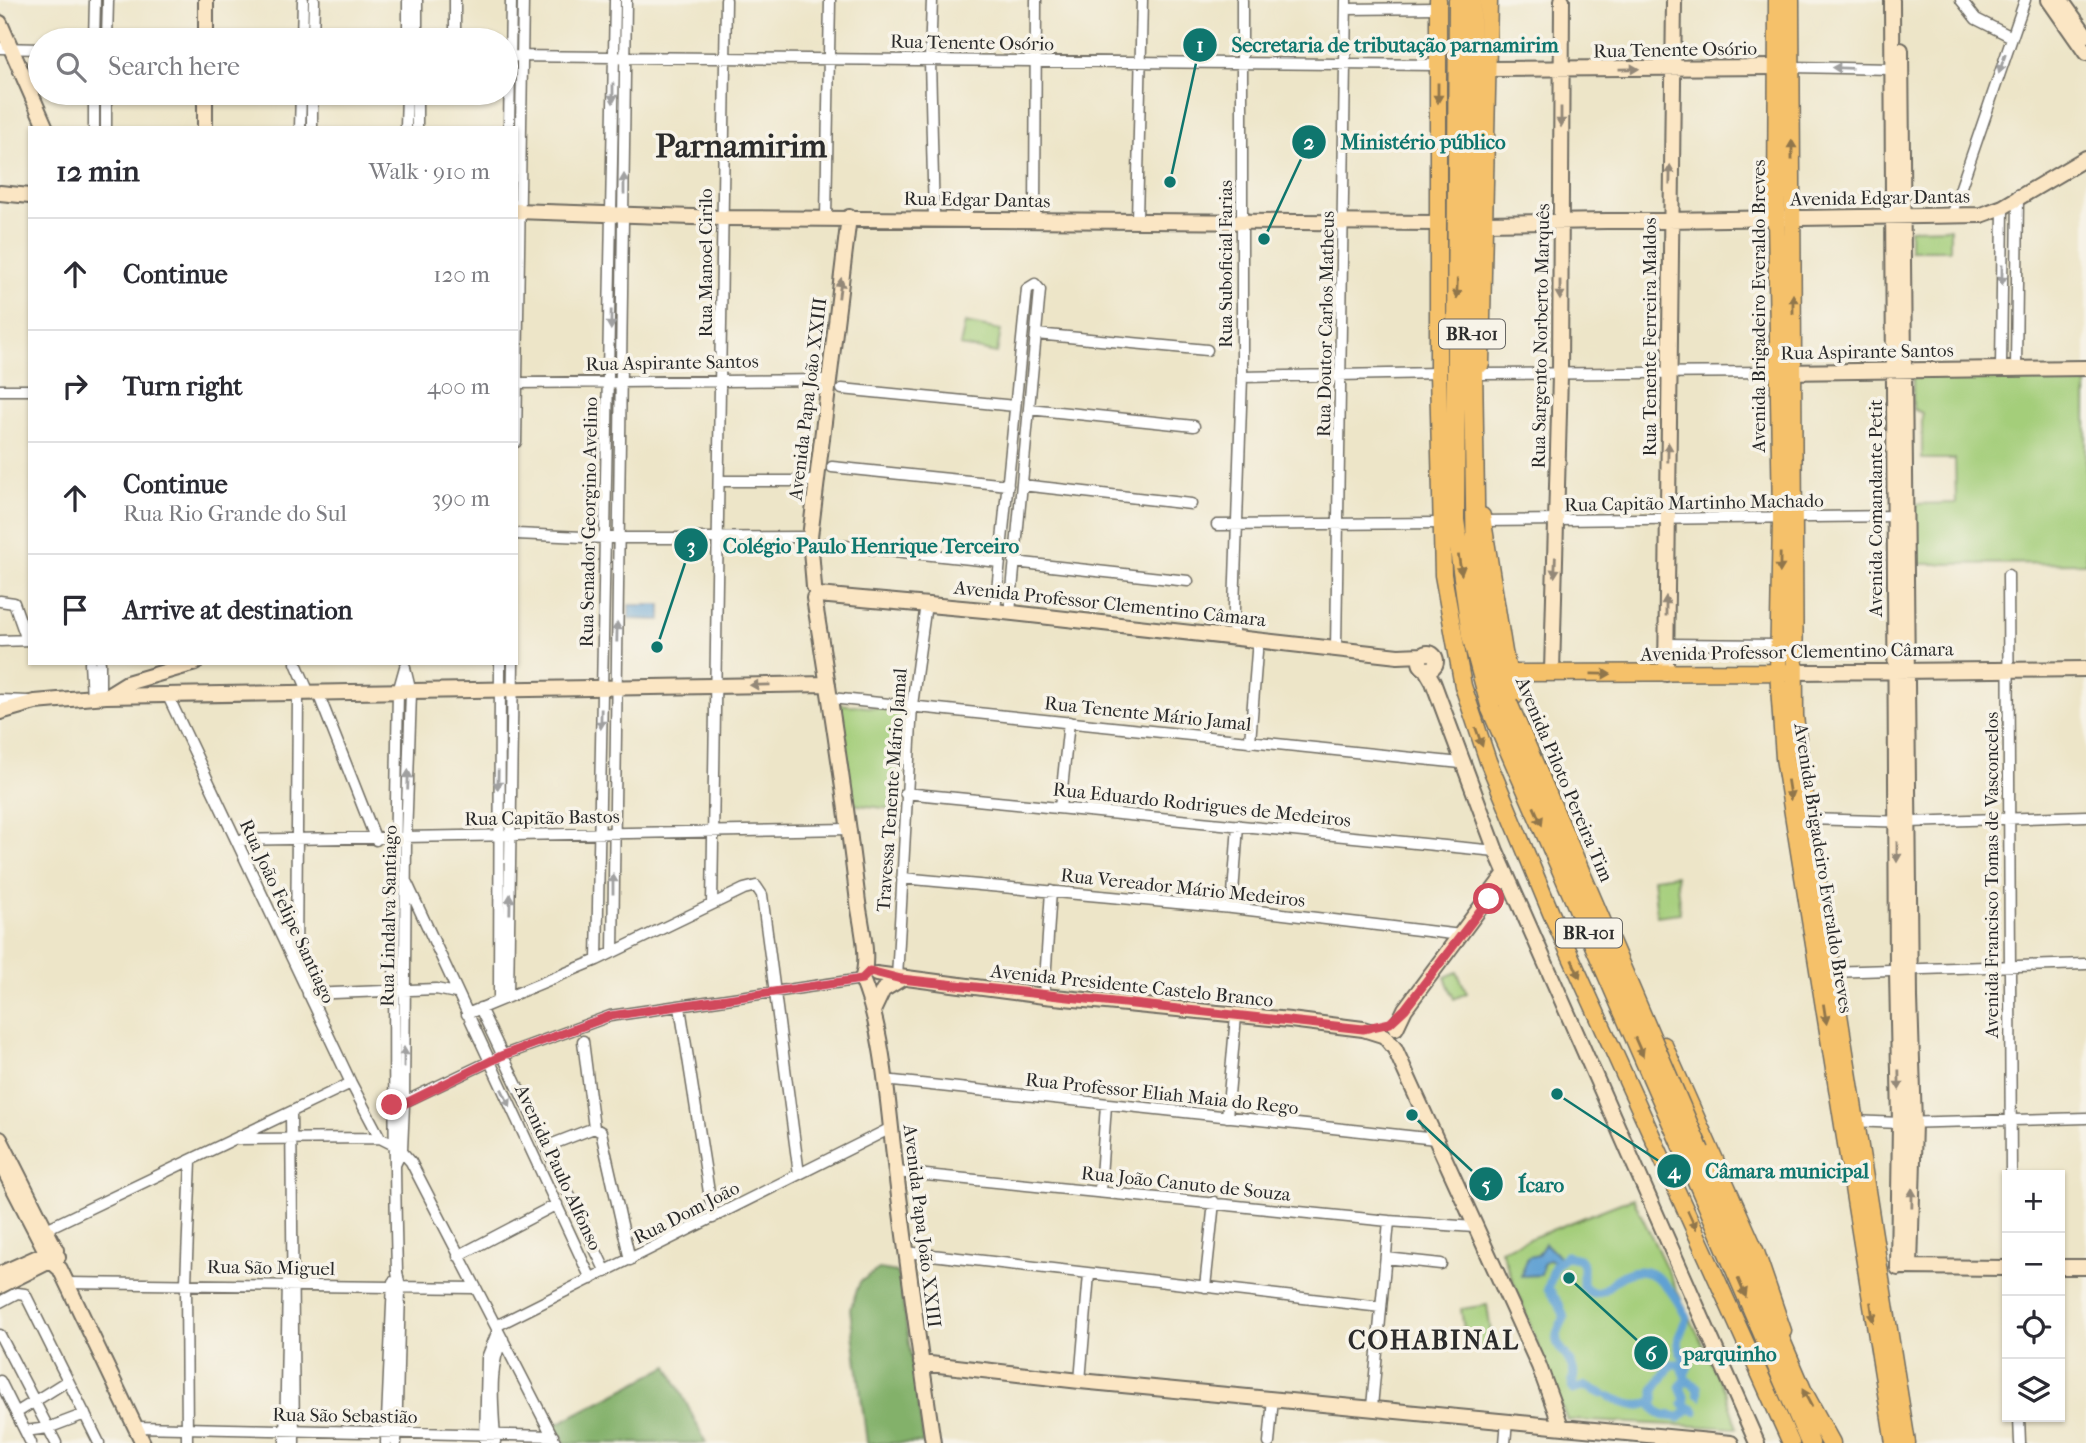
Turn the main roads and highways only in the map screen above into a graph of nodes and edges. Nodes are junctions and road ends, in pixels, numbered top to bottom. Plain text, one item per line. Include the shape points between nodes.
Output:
1 (1489, 0) edge
2 (1777, 0) edge
3 (1791, 0) edge
4 (1462, 1) edge
5 (1438, 4) edge
6 (1785, 67) junction
7 (1453, 406) junction
8 (1440, 439) junction
9 (1787, 519) junction
10 (1778, 672) junction
11 (1797, 672) junction
12 (1508, 673) junction
13 (1500, 706) junction
14 (1578, 855) junction
15 (1535, 875) junction
16 (1594, 890) junction
17 (1551, 913) junction
18 (1826, 972) junction
19 (1693, 1154) junction
20 (1873, 1272) junction
21 (1785, 1351) junction
22 (1827, 1436) edge
23 (1791, 1443) edge
24 (1810, 1443) edge
25 (1837, 1443) edge
26 (1894, 1443) edge
27 (1907, 1443) edge

1 - 12 main road via 1480,374 1482,521
2 - 6 main road, Avenida Brigadeiro Everaldo Breves
3 - 6 main road, Avenida Brigadeiro Everaldo Breves
4 -> 7 highway, Avenida Piloto Pereira Tim / BR-101
4 - 13 highway, Avenida Piloto Pereira Tim / BR-101 via 1471,223 1476,571
5 -> 8 main road
6 - 9 main road, Avenida Brigadeiro Everaldo Breves
7 - 8 highway
7 -> 13 highway, Avenida Piloto Pereira Tim / BR-101 via 1456,534 1478,667
8 -> 15 main road via 1443,575 1460,671 1477,732
9 -> 10 main road, Avenida Brigadeiro Everaldo Breves
9 - 11 main road, Avenida Brigadeiro Everaldo Breves
10 - 11 main road, Avenida Professor Clementino Câmara
12 -> 10 main road, Avenida Professor Clementino Câmara
10 -> 18 main road, Avenida Brigadeiro Everaldo Breves via 1783,758
11 - 18 main road, Avenida Brigadeiro Everaldo Breves via 1796,728
12 - 14 main road via 1536,759
13 - 19 highway, Avenida Piloto Pereira Tim / BR-101, bridge
14 - 15 main road via 1567,875 1545,880
14 - 16 main road
15 - 17 main road
16 - 17 main road via 1576,888 1561,895
16 - 21 main road via 1756,1252 1773,1294
17 -> 23 main road
18 - 20 main road, Avenida Brigadeiro Everaldo Breves
19 - 21 highway, Avenida Piloto Pereira Tim / BR-101
19 -> 24 highway, Avenida Piloto Pereira Tim / BR-101
20 -> 26 main road, Avenida Brigadeiro Everaldo Breves
20 - 27 main road, Avenida Brigadeiro Everaldo Breves
22 -> 21 highway, Avenida Piloto Pereira Tim / BR-101
22 - 25 main road

